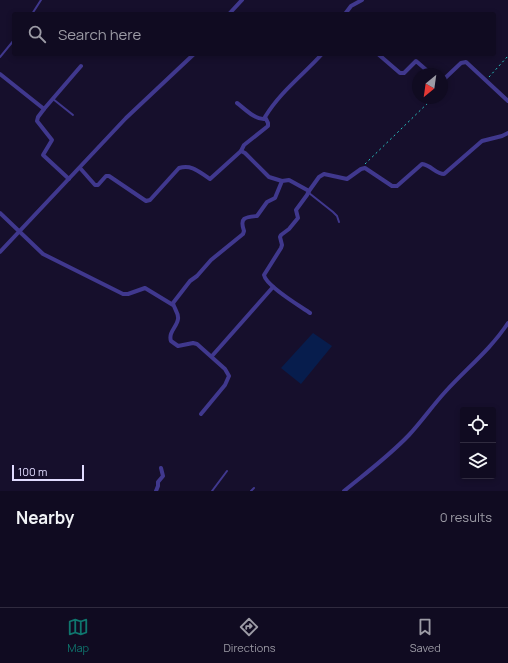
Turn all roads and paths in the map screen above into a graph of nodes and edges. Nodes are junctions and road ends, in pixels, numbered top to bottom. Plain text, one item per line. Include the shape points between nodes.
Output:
1 (41, 0) edge
2 (242, 0) edge
3 (362, 0) edge
4 (33, 12) edge
5 (231, 12) edge
6 (346, 12) edge
7 (12, 42) edge
8 (192, 56) edge
9 (320, 56) edge
10 (380, 56) edge
11 (508, 56) edge
12 (0, 57) edge
13 (81, 66) dead end
14 (424, 68) edge
15 (0, 74) edge
16 (448, 76) edge
17 (486, 81) junction
18 (53, 98) junction
19 (508, 101) edge
20 (237, 103) dead end
21 (427, 104) edge
22 (44, 109) junction
23 (73, 115) dead end
24 (265, 119) junction
25 (508, 133) edge
26 (241, 151) junction
27 (80, 168) junction
28 (363, 168) junction
29 (69, 179) junction
30 (282, 180) junction
31 (308, 192) junction
32 (0, 213) edge
33 (339, 222) dead end
34 (20, 232) junction
35 (0, 252) edge
36 (273, 287) junction
37 (173, 305) junction
38 (310, 313) dead end
39 (508, 323) edge
40 (212, 356) junction
41 (201, 414) dead end
42 (161, 468) dead end
43 (227, 471) dead end
44 (254, 488) dead end
45 (156, 491) edge
46 (214, 491) edge
47 (252, 491) edge
48 (344, 491) edge

1 - 4 lane
2 - 5 street
3 - 6 street
7 - 12 lane
8 - 27 street via 126,118
9 - 24 street via 292,83
10 - 14 street via 400,74 416,61
11 - 17 path
13 - 18 street
15 - 22 street
16 - 17 street via 464,62
17 - 19 street
18 - 22 street
18 - 23 lane
20 - 24 street via 256,117
21 - 28 path
22 - 29 street via 37,121 52,140 43,155
24 - 26 street via 268,126 244,145
25 - 28 street via 482,141 444,174 422,164 397,186 392,186
26 - 27 street via 210,179 195,168 179,168 146,202 108,175 95,185
26 - 30 street via 269,176
27 - 29 street
28 - 31 street via 347,179 321,175
29 - 34 street
30 - 31 street via 289,180
30 - 37 street via 275,198 267,202 257,216 250,216 243,221 243,234 190,281
31 - 33 lane via 333,212
31 - 36 street via 296,210 298,218 281,235 281,248 264,275
32 - 34 street
34 - 35 street
34 - 37 street via 40,251 123,294 148,288
36 - 38 street
36 - 40 street
37 - 40 street via 178,317 170,334 171,341 178,346 197,344
39 - 48 street via 408,436 379,464
40 - 41 street via 228,373 229,380
42 - 45 street via 163,476
43 - 46 lane
44 - 47 lane

